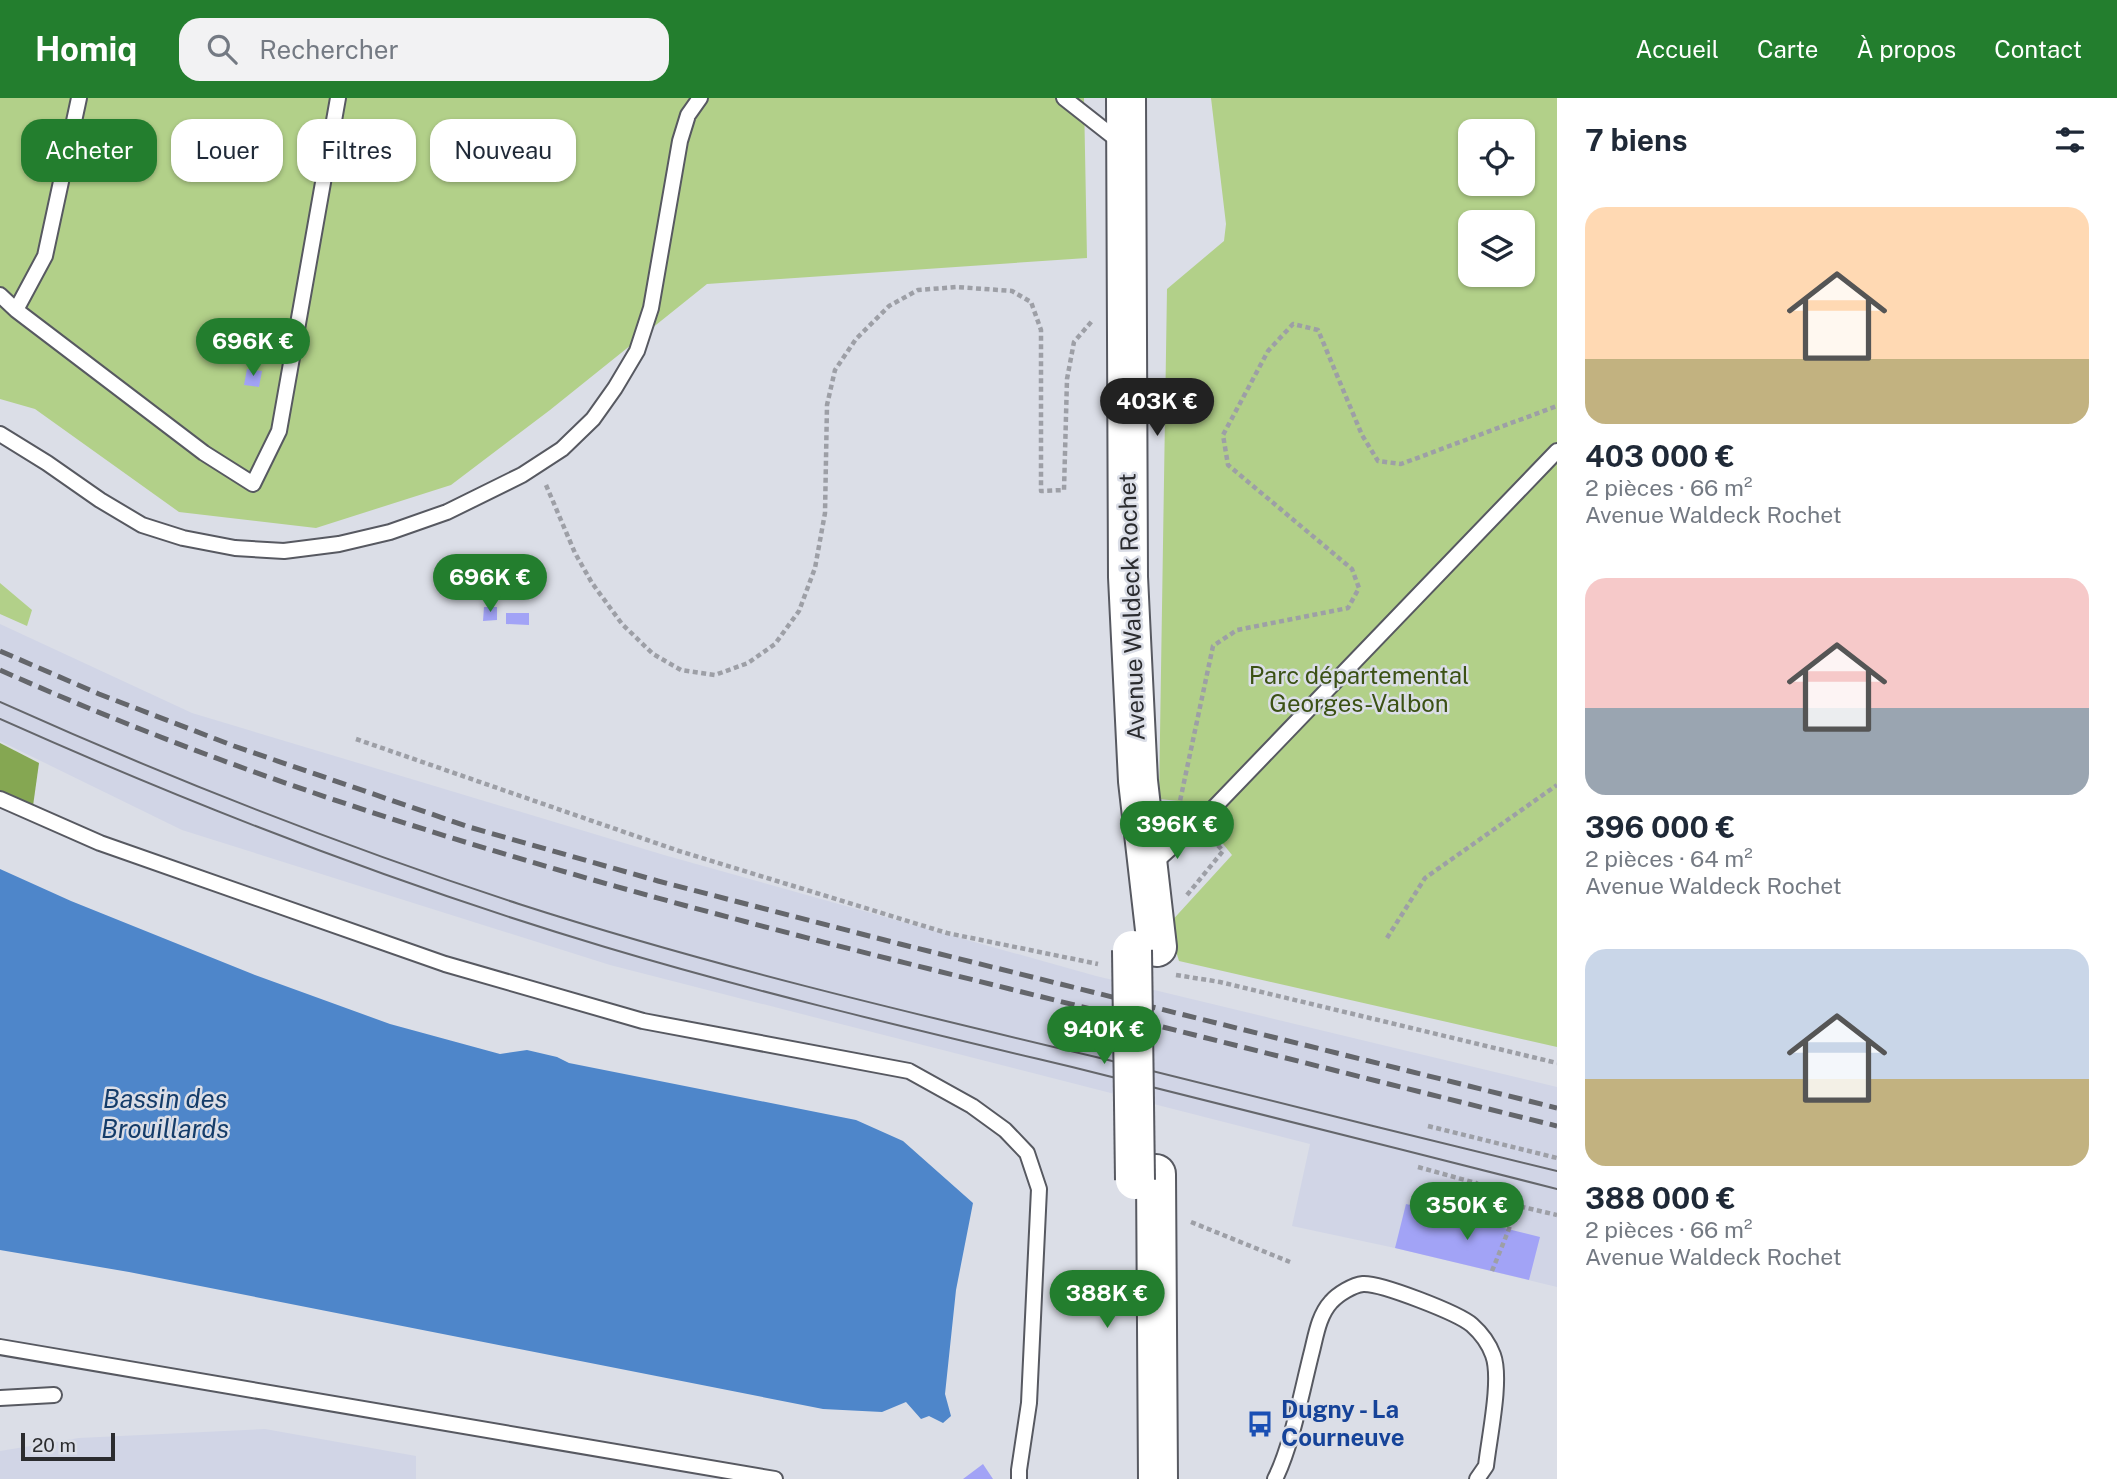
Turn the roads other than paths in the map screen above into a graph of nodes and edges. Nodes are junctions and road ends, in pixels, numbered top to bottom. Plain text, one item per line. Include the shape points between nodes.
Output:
1 (79, 98) edge
2 (338, 98) edge
3 (700, 98) edge
4 (1063, 98) edge
5 (1126, 98) edge
6 (1127, 148) junction
7 (0, 295) edge
8 (16, 310) junction
9 (0, 434) edge
10 (1557, 451) edge
11 (1138, 780) junction
12 (0, 799) edge
13 (1148, 869) junction
14 (1142, 951) junction
15 (1145, 1177) junction
16 (0, 1347) edge
17 (54, 1395) dead end
18 (0, 1398) edge
19 (775, 1479) edge
20 (1019, 1479) edge
21 (1139, 1479) edge
22 (1158, 1479) edge
23 (1275, 1479) edge
24 (1477, 1479) edge

1 - 8 lane via 45,256
2 - 8 lane via 279,431 253,484 204,453
3 - 9 lane via 688,115 680,141 651,308 637,351 615,388 593,419 562,449 522,475 447,512 339,544 284,551 235,548 142,525
4 - 6 lane
5 - 6 main road, Avenue Waldeck Rochet
6 - 11 main road, Avenue Waldeck Rochet via 1128,577
7 - 8 lane
10 - 13 lane via 1199,823
11 - 13 main road, Avenue Waldeck Rochet
11 - 14 main road, Avenue Waldeck Rochet
12 - 20 lane via 100,844 445,964 643,1021 909,1072 972,1106 1027,1153 1039,1189 1029,1403
13 - 14 main road, Avenue Waldeck Rochet
14 - 15 main road, Avenue Waldeck Rochet
15 - 21 main road, Avenue Waldeck Rochet
15 - 22 main road, Avenue Waldeck Rochet
16 - 19 lane
17 - 18 lane
23 - 24 lane via 1321,1318 1331,1302 1362,1284 1454,1314 1484,1337 1498,1371 1486,1466

